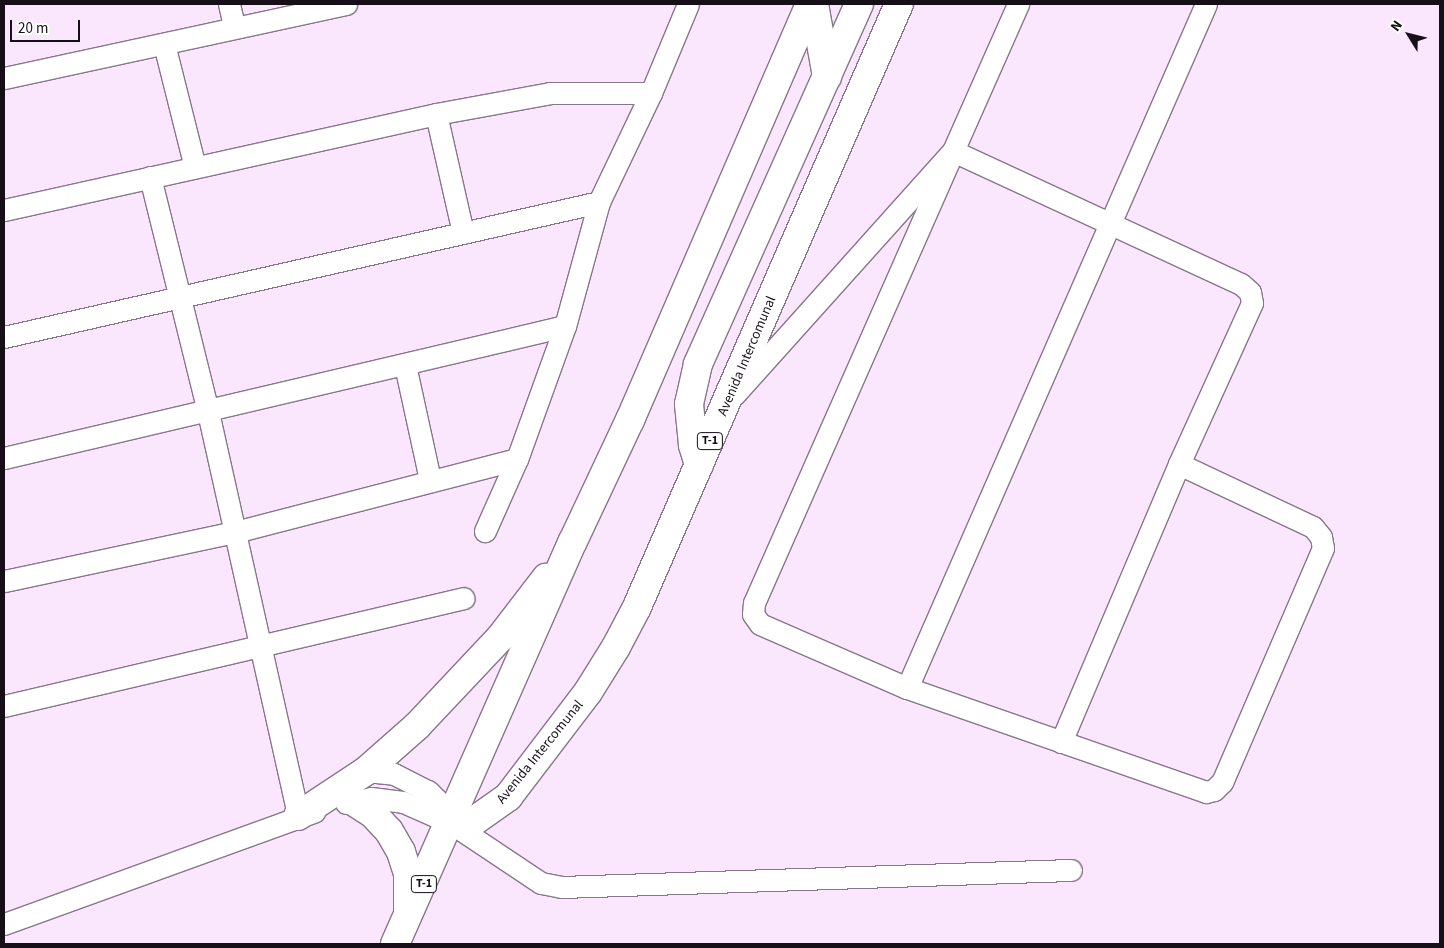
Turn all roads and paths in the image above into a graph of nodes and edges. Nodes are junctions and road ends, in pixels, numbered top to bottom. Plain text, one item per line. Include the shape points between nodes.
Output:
1 (230, 4) edge
2 (346, 4) edge
3 (688, 4) edge
4 (810, 4) edge
5 (814, 4) edge
6 (860, 4) edge
7 (900, 4) edge
8 (1018, 4) edge
9 (1206, 4) edge
10 (266, 12) edge
11 (234, 26) junction
12 (164, 44) junction
13 (827, 77) junction
14 (4, 78) edge
15 (651, 93) junction
16 (436, 114) junction
17 (954, 151) junction
18 (195, 168) junction
19 (150, 177) junction
20 (599, 202) junction
21 (4, 210) edge
22 (1109, 224) junction
23 (463, 233) junction
24 (178, 299) junction
25 (564, 326) junction
26 (4, 337) edge
27 (405, 365) junction
28 (725, 405) junction
29 (208, 412) junction
30 (4, 458) edge
31 (517, 459) junction
32 (1179, 464) junction
33 (699, 465) junction
34 (430, 480) junction
35 (485, 531) dead end
36 (235, 532) junction
37 (574, 540) junction
38 (4, 581) edge
39 (463, 598) dead end
40 (261, 647) junction
41 (907, 688) junction
42 (4, 706) edge
43 (1061, 742) junction
44 (366, 771) junction
45 (353, 801) junction
46 (298, 816) junction
47 (452, 823) junction
48 (1071, 870) dead end
49 (4, 924) edge
50 (401, 933) edge

1 - 11 street
2 - 10 street
3 - 15 street
4 - 37 main road, T-1 via 630,420
5 - 13 main road
6 - 13 main road
7 - 28 main road, Avenida Intercomunal / T-1
8 - 17 street
9 - 22 street
10 - 11 street
11 - 12 street
12 - 14 street
12 - 18 street
13 - 33 main road via 698,364 689,404 693,445
15 - 16 street via 550,93
15 - 20 street
16 - 18 street
16 - 23 street
17 - 22 street
17 - 28 street
17 - 41 street via 754,603 753,614 760,624
18 - 19 street
19 - 21 street
19 - 24 street
20 - 23 street
20 - 25 street
22 - 32 street via 1240,284 1250,292 1252,304
22 - 41 street
23 - 24 street
24 - 26 street
24 - 29 street
25 - 27 street
25 - 31 street
27 - 29 street
27 - 34 street
28 - 33 main road, Avenida Intercomunal / T-1
29 - 30 street
29 - 36 street
31 - 34 street
31 - 35 street
32 - 43 street
32 - 43 street via 1313,527 1321,537 1323,548 1222,782 1214,790 1206,792
33 - 47 main road, Avenida Intercomunal / T-1 via 637,607 588,692 508,797 474,821
34 - 36 street
36 - 38 street
36 - 40 street
37 - 44 main road via 538,590 477,663 417,726
37 - 47 main road, T-1
39 - 40 street
40 - 42 street
40 - 46 street
41 - 43 street
44 - 46 main road
44 - 47 street via 394,774 428,791 444,807
45 - 46 street
45 - 47 street via 372,798 396,800
45 - 50 main road via 373,814 389,831 401,852 408,874 410,897
46 - 49 street
47 - 48 street via 541,883 561,887
47 - 50 main road, T-1

